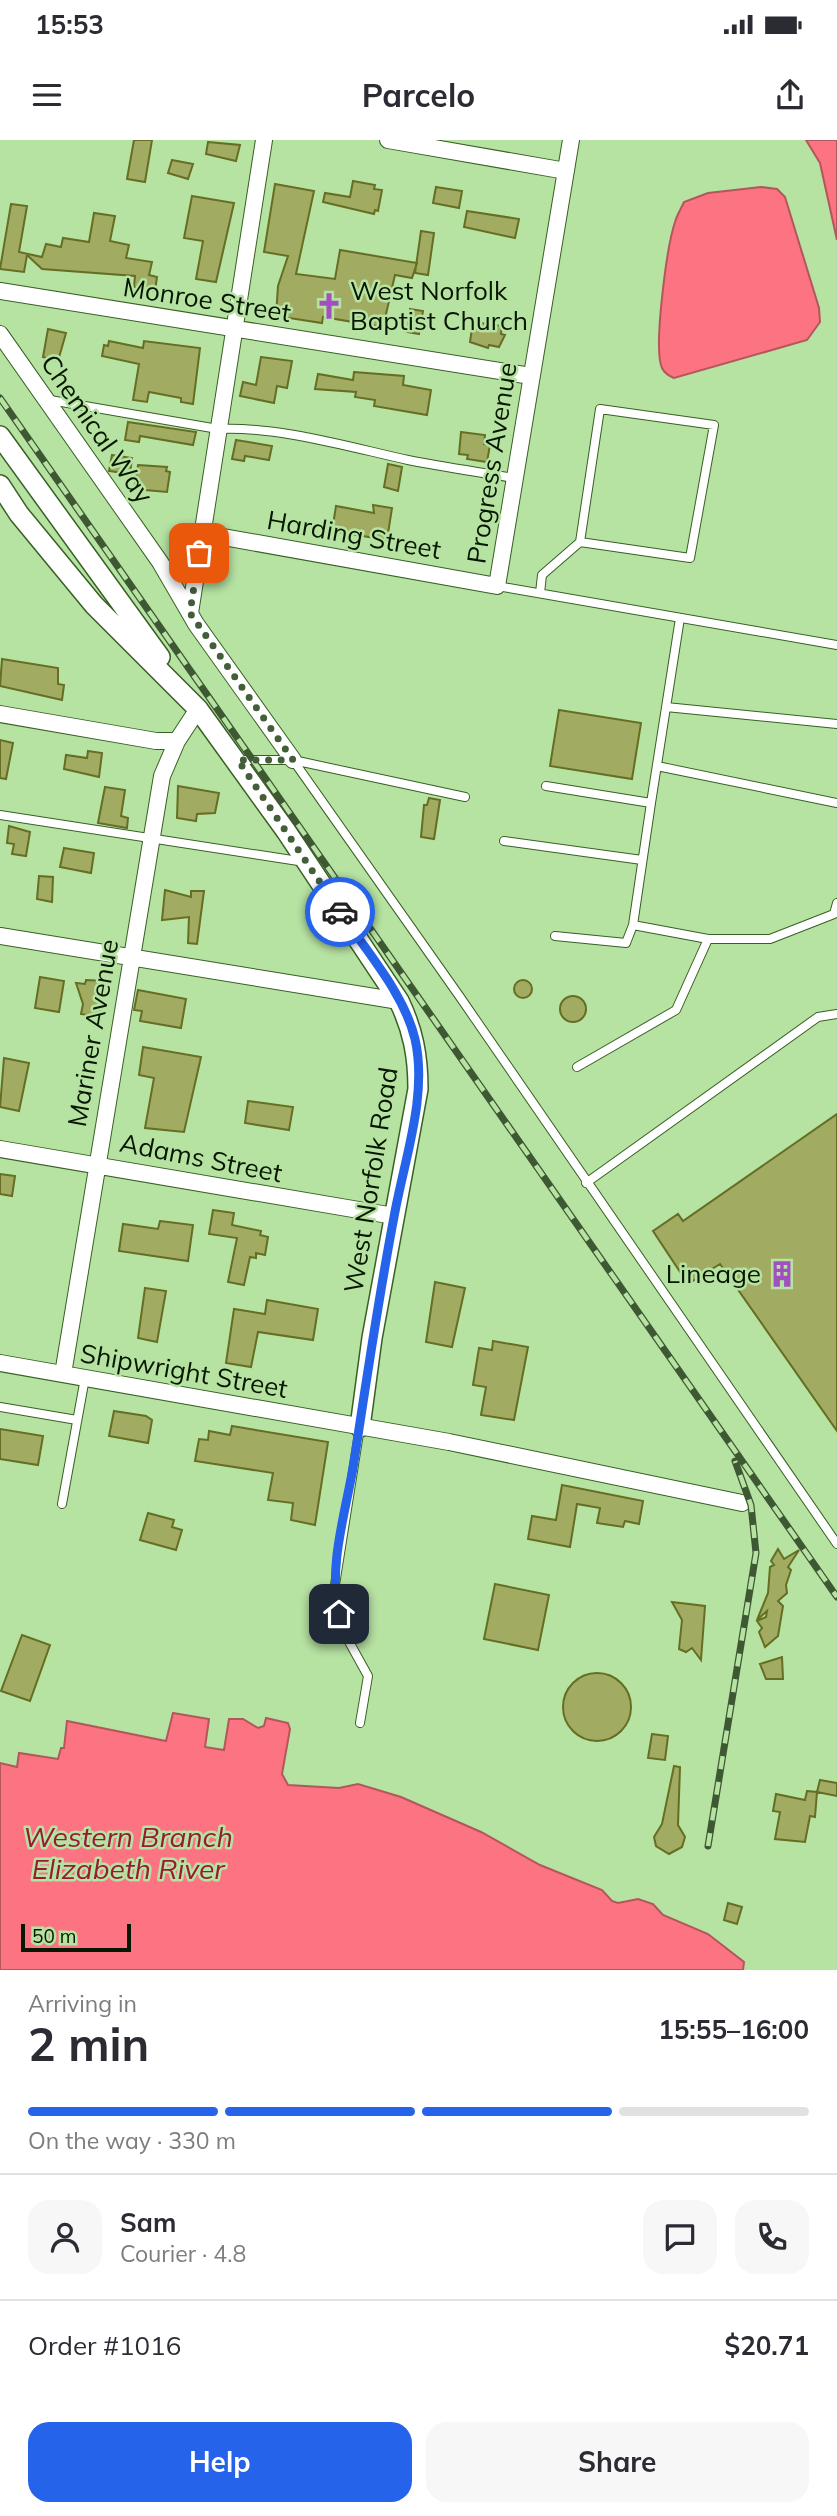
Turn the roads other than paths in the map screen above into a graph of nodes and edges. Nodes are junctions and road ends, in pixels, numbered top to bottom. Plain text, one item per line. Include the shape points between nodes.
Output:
1 (264, 140) edge
2 (388, 140) edge
3 (571, 140) edge
4 (410, 142) edge
5 (566, 171) junction
6 (0, 291) edge
7 (234, 328) junction
8 (0, 334) edge
9 (531, 376) junction
10 (47, 400) junction
11 (218, 429) junction
12 (0, 436) edge
13 (514, 478) junction
14 (0, 485) edge
15 (201, 533) junction
16 (580, 542) junction
17 (497, 586) junction
18 (540, 593) junction
19 (190, 613) junction
20 (680, 618) junction
21 (837, 645) edge
22 (195, 705) junction
23 (666, 707) junction
24 (0, 714) edge
25 (837, 724) edge
26 (177, 741) junction
27 (238, 760) junction
28 (293, 760) junction
29 (657, 766) junction
30 (546, 786) dead end
31 (465, 797) dead end
32 (651, 803) junction
33 (837, 803) edge
34 (0, 815) edge
35 (151, 840) junction
36 (504, 841) dead end
37 (642, 860) junction
38 (307, 863) junction
39 (837, 903) edge
40 (633, 925) junction
41 (0, 936) edge
42 (555, 936) dead end
43 (708, 939) junction
44 (131, 958) junction
45 (399, 1000) junction
46 (837, 1014) edge
47 (577, 1067) dead end
48 (0, 1149) edge
49 (96, 1163) junction
50 (586, 1183) junction
51 (394, 1216) junction
52 (0, 1363) edge
53 (63, 1374) junction
54 (85, 1378) junction
55 (0, 1407) edge
56 (77, 1420) junction
57 (360, 1427) junction
58 (741, 1503) dead end
59 (62, 1504) dead end
60 (837, 1544) edge
61 (360, 1723) dead end

1 - 7 street
2 - 4 street
3 - 5 street, Progress Avenue
4 - 5 street
5 - 9 street, Progress Avenue
6 - 7 street, Monroe Street
7 - 9 street, Monroe Street
7 - 11 street
8 - 10 street, Chemical Way
9 - 13 street, Progress Avenue
10 - 11 lane
10 - 19 street, Chemical Way via 160,562
11 - 13 lane via 337,444
11 - 15 street
12 - 22 street, West Norfolk Road
13 - 17 street, Progress Avenue
14 - 22 street, West Norfolk Road via 94,605
15 - 17 street, Harding Street
15 - 19 street
16 - 16 lane via 600,409 714,425 690,558
16 - 18 lane via 542,575
17 - 18 lane
18 - 20 lane
19 - 28 street, Chemical Way
20 - 21 lane
20 - 23 lane
22 - 26 street, Mariner Avenue
22 - 27 street, West Norfolk Road
23 - 25 lane
23 - 29 lane
24 - 26 street
26 - 35 street, Mariner Avenue via 162,776
27 - 28 lane
27 - 38 street, West Norfolk Road
28 - 31 lane
28 - 50 lane
29 - 32 lane
29 - 33 lane
30 - 32 lane
32 - 37 lane
34 - 35 lane
35 - 38 lane
35 - 44 street, Mariner Avenue
36 - 37 lane
37 - 40 lane
38 - 45 street, West Norfolk Road
39 - 43 lane via 834,914 770,939
40 - 42 lane via 626,943
40 - 43 lane
41 - 44 street
43 - 47 lane via 676,1010
44 - 45 street
44 - 49 street, Mariner Avenue
45 - 51 street, West Norfolk Road via 415,1039 418,1089
46 - 50 lane via 818,1017
48 - 49 street, Adams Street
49 - 51 street, Adams Street
49 - 53 street, Mariner Avenue
50 - 60 lane
51 - 57 street, West Norfolk Road
52 - 53 street, Shipwright Street
53 - 54 street, Shipwright Street
54 - 56 lane
54 - 57 street, Shipwright Street
55 - 56 lane
56 - 59 lane
57 - 58 street, Shipwright Street
57 - 61 lane, West Norfolk Road via 335,1585 347,1638 368,1676

